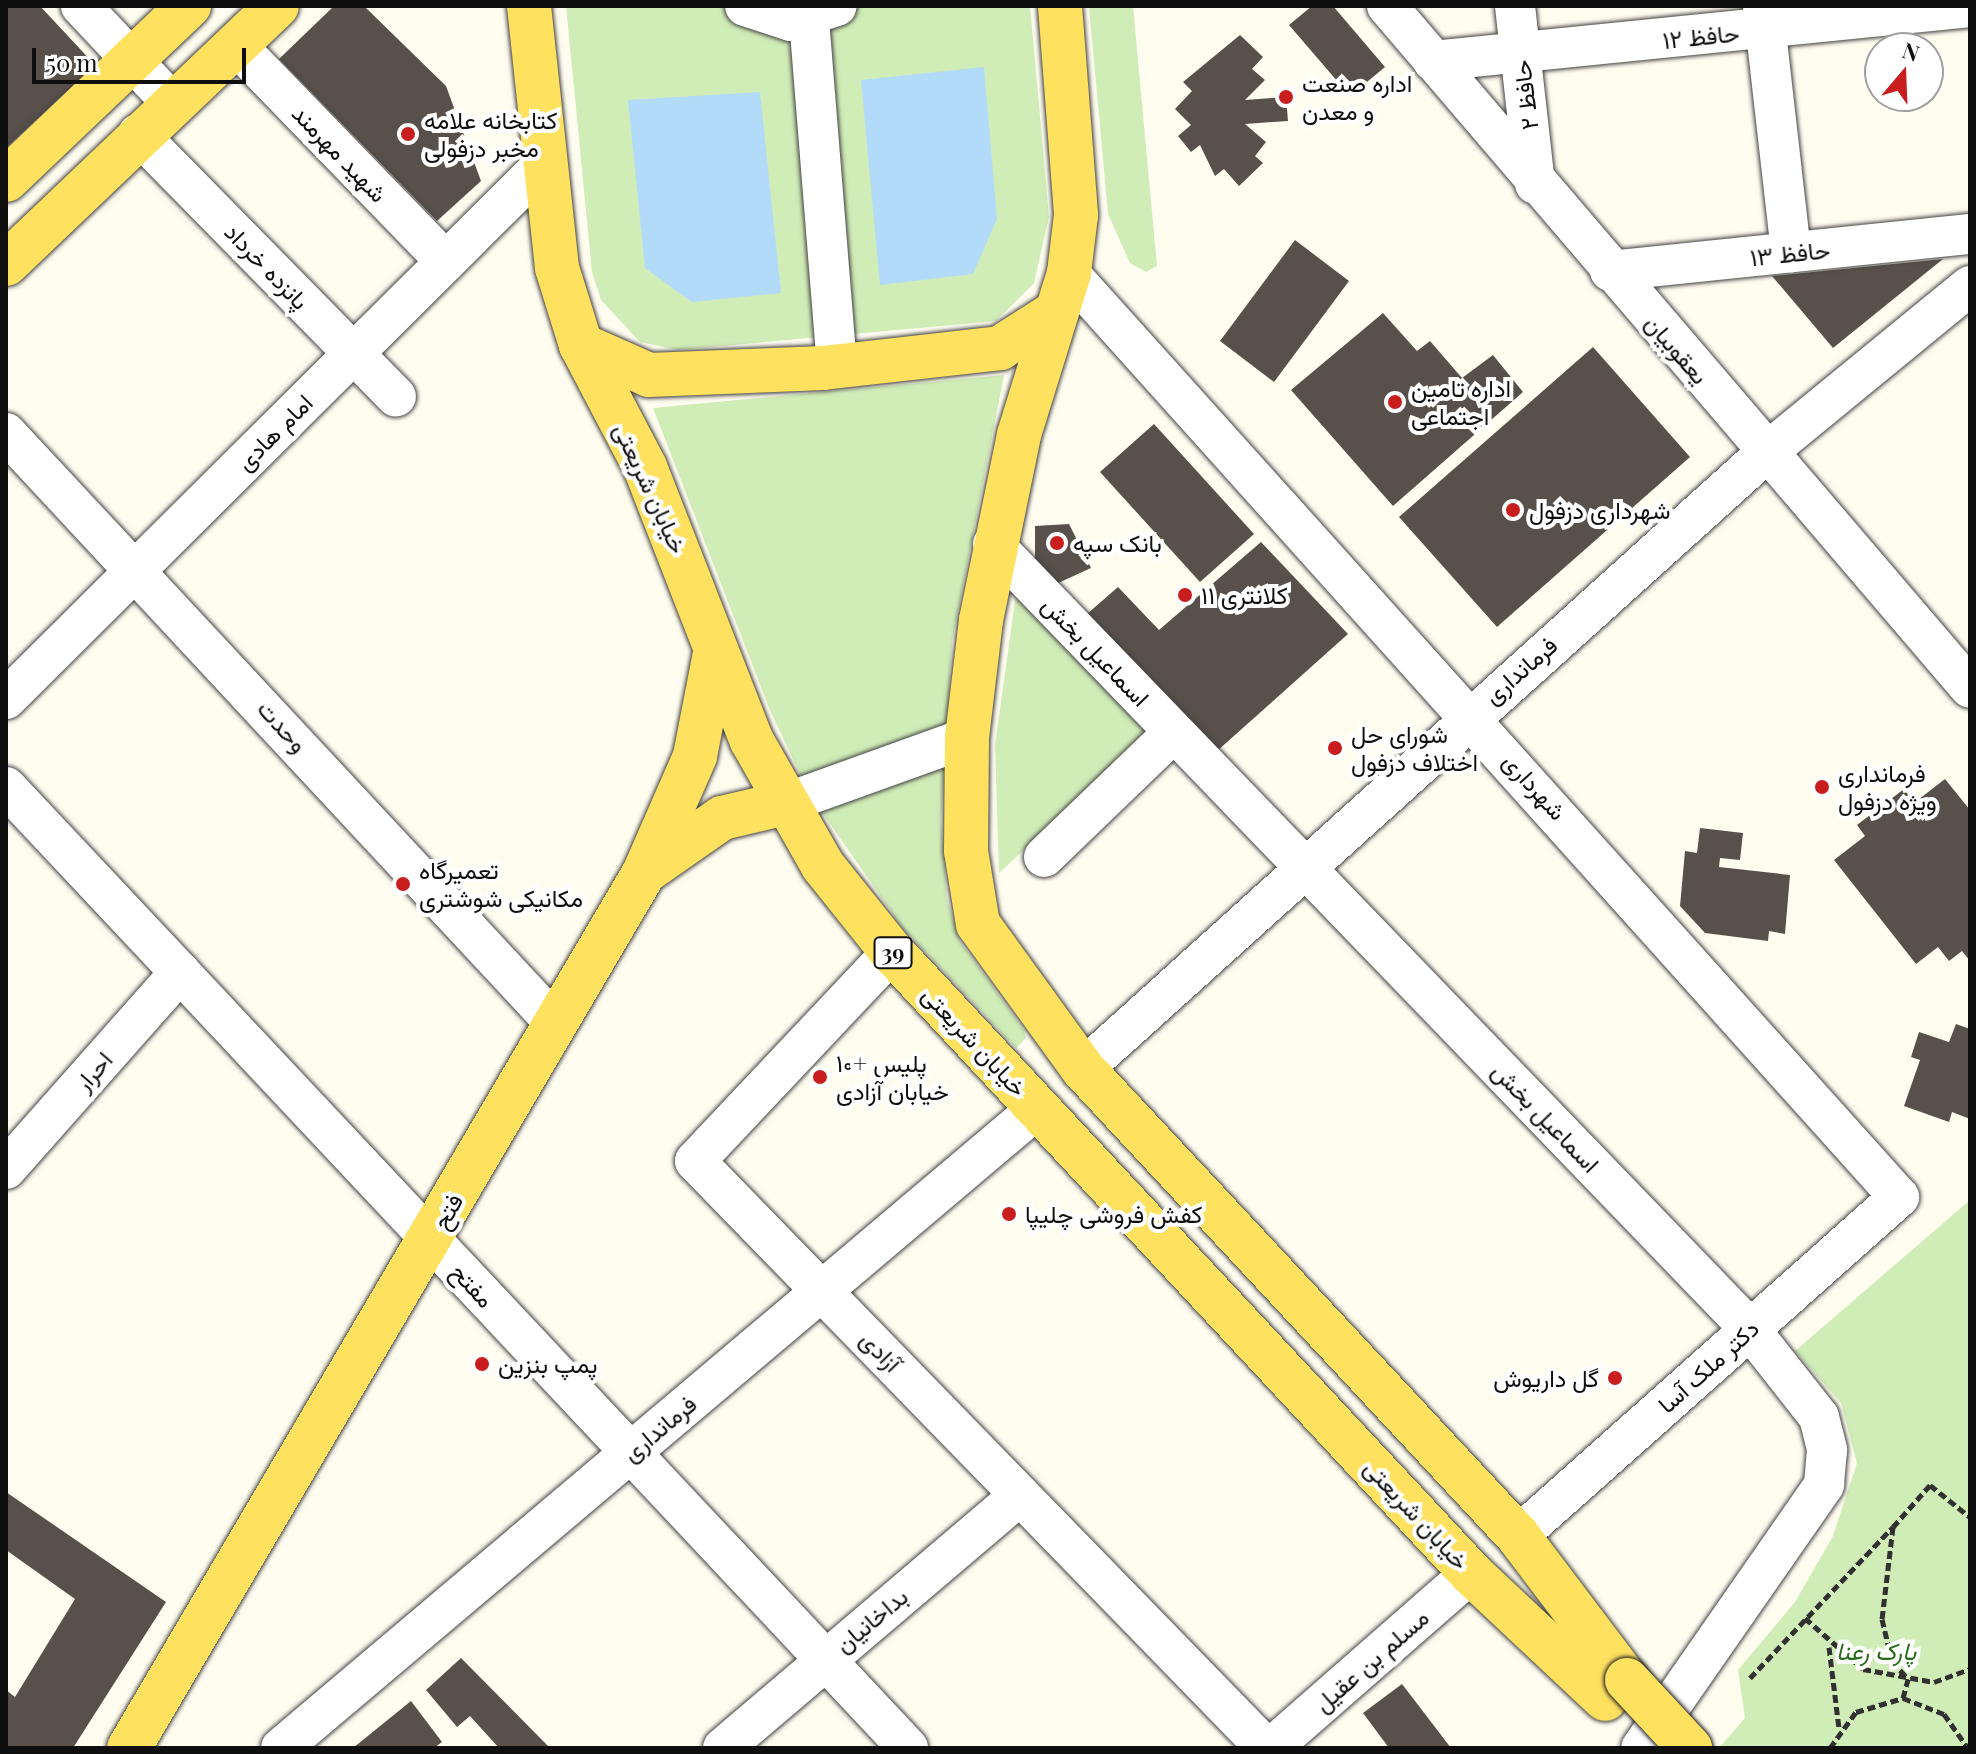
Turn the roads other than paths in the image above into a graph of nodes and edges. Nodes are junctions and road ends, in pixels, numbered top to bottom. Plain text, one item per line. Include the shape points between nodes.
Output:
1 (81, 6) edge
2 (189, 6) edge
3 (277, 6) edge
4 (529, 6) edge
5 (745, 6) edge
6 (1060, 6) edge
7 (1387, 6) edge
8 (1515, 6) edge
9 (1970, 7) edge
10 (823, 13) edge
11 (1764, 18) edge
12 (235, 44) junction
13 (1521, 56) junction
14 (133, 59) junction
15 (1433, 61) junction
16 (171, 102) junction
17 (138, 134) junction
18 (543, 165) junction
19 (6, 180) edge
20 (1535, 184) junction
21 (1970, 234) edge
22 (1791, 252) junction
23 (446, 262) junction
24 (6, 264) edge
25 (1610, 271) junction
26 (1970, 286) edge
27 (1062, 292) junction
28 (581, 345) junction
29 (352, 354) junction
30 (837, 366) junction
31 (396, 397) dead end
32 (6, 433) edge
33 (1767, 452) junction
34 (993, 544) junction
35 (137, 567) junction
36 (715, 653) junction
37 (1970, 688) edge
38 (6, 699) edge
39 (1471, 713) junction
40 (1174, 732) junction
41 (967, 738) junction
42 (6, 787) edge
43 (786, 803) junction
44 (1044, 857) dead end
45 (1303, 866) junction
46 (644, 873) junction
47 (892, 952) junction
48 (180, 972) junction
49 (556, 1024) junction
50 (1083, 1069) junction
51 (1038, 1108) junction
52 (10, 1155) edge
53 (1899, 1197) joint
54 (430, 1239) junction
55 (822, 1291) junction
56 (1749, 1328) junction
57 (631, 1452) junction
58 (1020, 1495) junction
59 (1518, 1536) junction
60 (1471, 1573) junction
61 (825, 1659) junction
62 (1616, 1689) junction
63 (129, 1748) edge
64 (281, 1748) edge
65 (723, 1748) edge
66 (908, 1748) edge
67 (1268, 1748) edge
68 (1641, 1748) edge
69 (1650, 1748) edge
70 (1690, 1748) edge

1 - 14 street
2 - 14 main road
3 - 12 main road
4 - 18 main road, خیابان شریعتی / 39
5 - 10 street via 773,19
6 - 27 main road, 39 via 1074,136
7 - 15 street, یعقوبیان
8 - 13 street, حافظ ۲
9 - 11 street, حافظ ۱۲
10 - 30 street
11 - 13 street, حافظ ۱۲
11 - 22 street
12 - 16 main road
12 - 23 street, شهید مهرمند
13 - 15 street, حافظ ۱۲
13 - 20 street, حافظ ۲
14 - 16 street
14 - 19 main road
15 - 20 street, یعقوبیان
16 - 17 main road
17 - 24 main road
17 - 29 street, پانزده خرداد
18 - 23 street, امام هادی
18 - 28 main road, خیابان شریعتی / 39 via 557,268
20 - 25 street, یعقوبیان
21 - 22 street, حافظ ۱۳
22 - 25 street, حافظ ۱۳
23 - 29 street, امام هادی
25 - 33 street, یعقوبیان
26 - 33 street, فرمانداری
27 - 30 main road via 1000,348
27 - 34 main road, 39
27 - 39 street, شهرداری
28 - 30 main road via 649,375
28 - 36 main road, خیابان شریعتی / 39 via 645,467
29 - 31 street, پانزده خرداد
29 - 35 street, امام هادی
32 - 35 street, وحدت
33 - 37 street, یعقوبیان
33 - 39 street, فرمانداری
34 - 40 street, اسماعیل بخش
34 - 41 main road, 39
35 - 38 street, امام هادی
35 - 49 street, وحدت
36 - 43 main road, خیابان شریعتی / 39
36 - 46 main road, فتح via 695,756
39 - 45 street, فرمانداری
39 - 53 street, شهرداری
40 - 44 street
40 - 45 street, اسماعیل بخش
41 - 43 street
41 - 50 main road, 39 via 968,889 978,924
42 - 48 street, مفتح
43 - 46 main road via 722,818
43 - 47 main road, خیابان شریعتی / 39 via 823,866
45 - 50 street, فرمانداری
45 - 56 street, اسماعیل بخش
46 - 49 main road, فتح
47 - 51 main road, خیابان شریعتی / 39
47 - 55 street, آزادی via 695,1161
48 - 52 street, احرار
48 - 54 street, مفتح
49 - 54 main road, فتح
50 - 51 main road
50 - 59 main road, 39
51 - 55 street, فرمانداری
51 - 60 main road, خیابان شریعتی / 39
53 - 56 street, دکتر ملک آسا
54 - 57 street, مفتح
54 - 63 main road, فتح
55 - 57 street, فرمانداری
55 - 58 street, آزادی
56 - 59 street, دکتر ملک آسا
56 - 68 street, اسماعیل بخش via 1819,1417 1827,1450 1824,1485
57 - 61 street, مفتح
57 - 64 street, فرمانداری
58 - 61 street, بداخانیان
58 - 67 street, آزادی
59 - 62 main road, 39
60 - 62 main road, خیابان شریعتی / 39
60 - 67 street, مسلم بن عقیل
61 - 65 street, بداخانیان
61 - 66 street, مفتح
62 - 69 main road, 39
62 - 70 main road, 39, bridge

